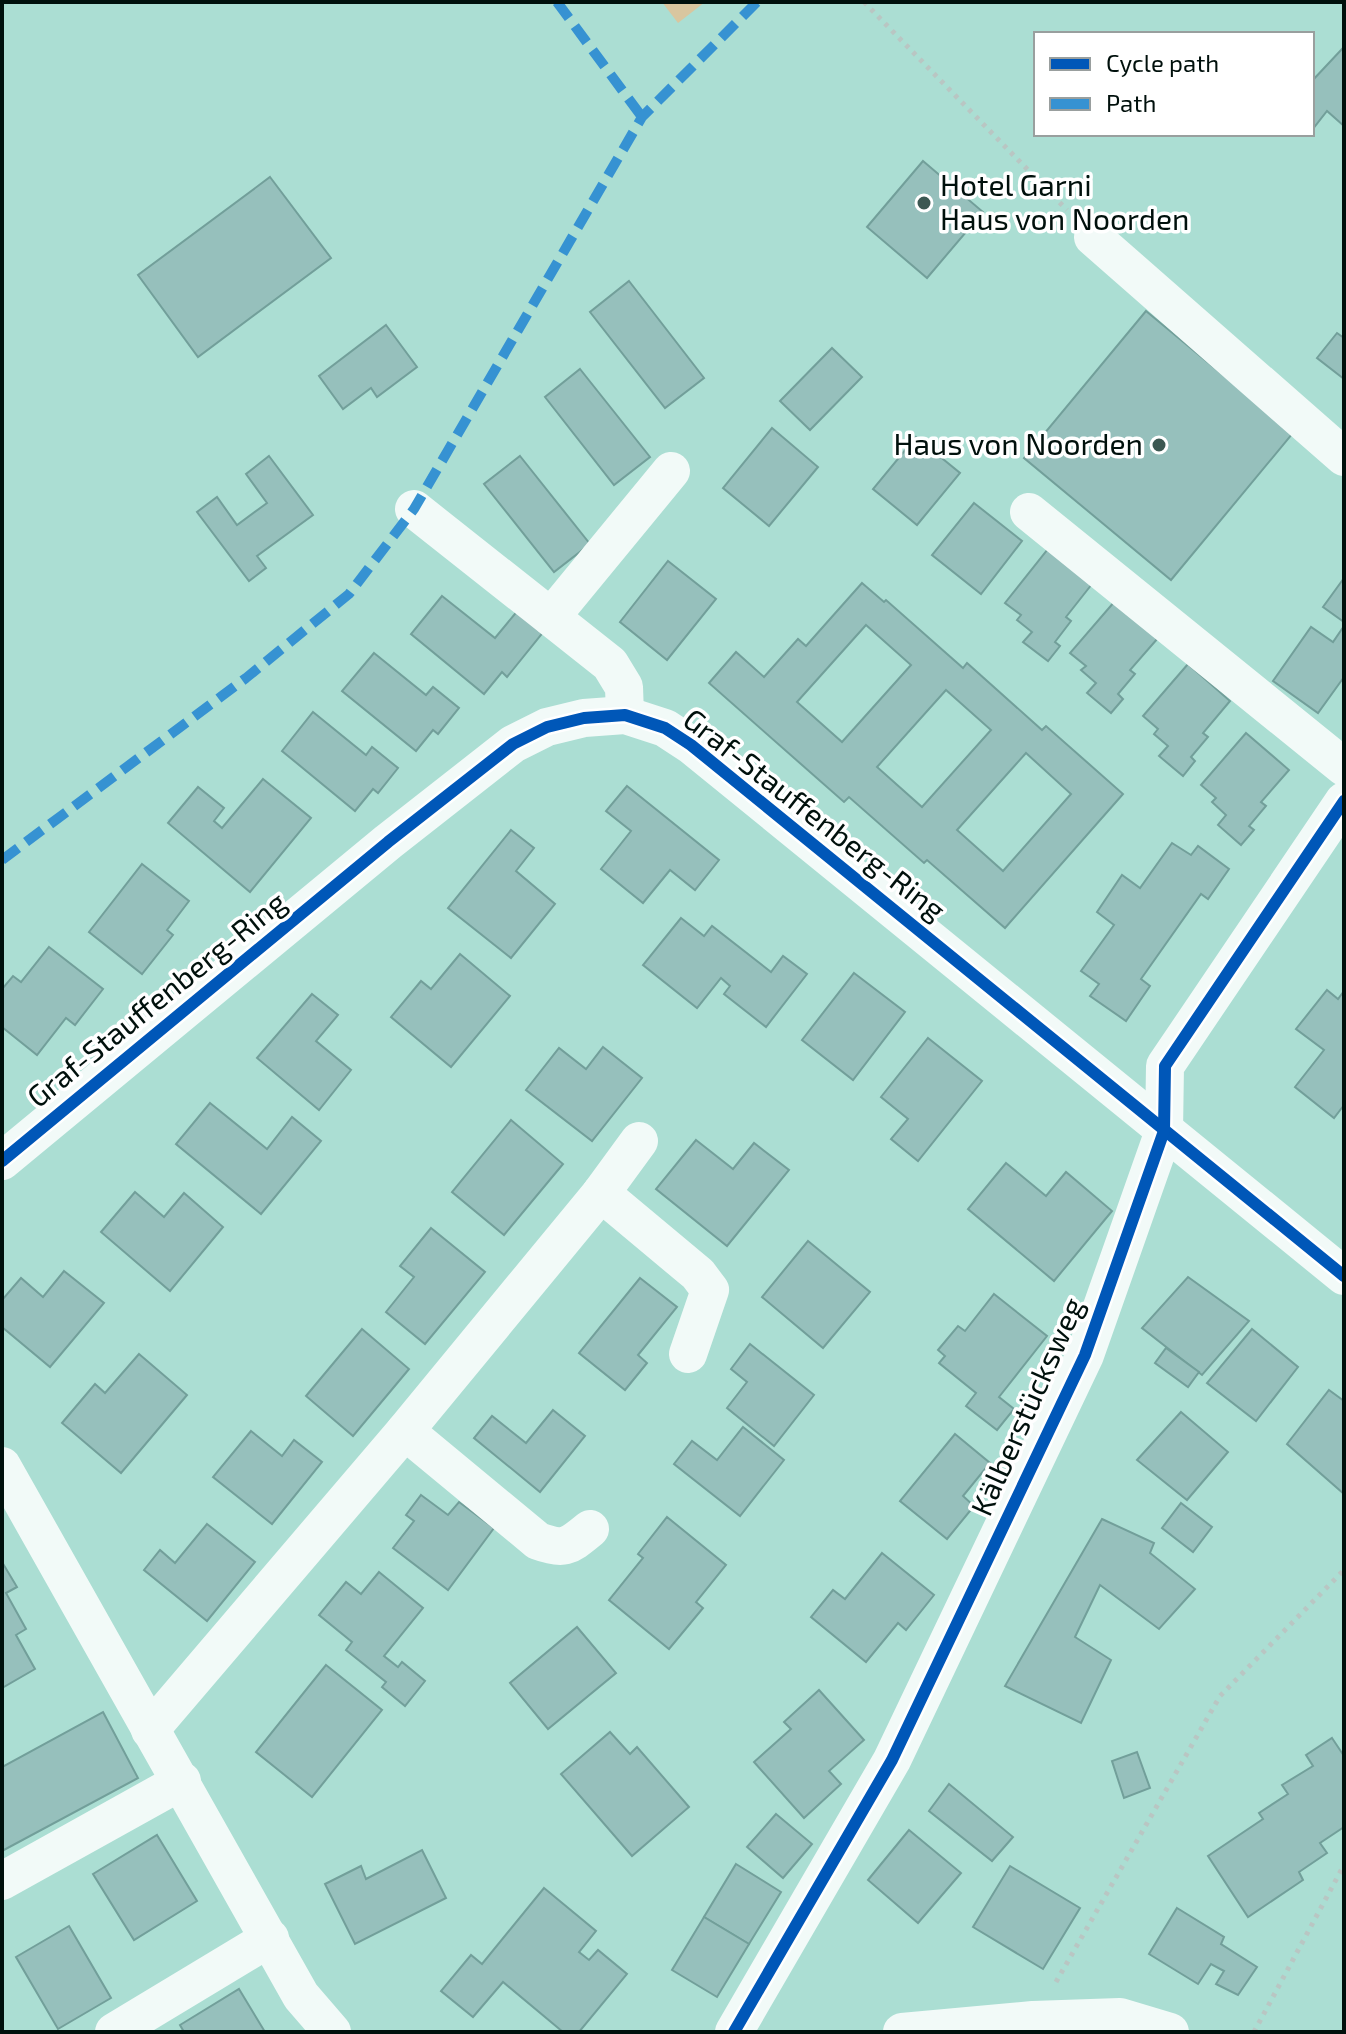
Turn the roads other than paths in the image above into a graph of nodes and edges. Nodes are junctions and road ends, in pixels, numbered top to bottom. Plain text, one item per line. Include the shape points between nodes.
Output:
1 (1093, 237) road end
2 (1344, 457) edge
3 (671, 471) dead end
4 (414, 509) dead end
5 (1029, 512) dead end
6 (551, 617) junction
7 (625, 715) junction
8 (1344, 767) edge
9 (1344, 801) edge
10 (1164, 1131) junction
11 (639, 1141) dead end
12 (2, 1161) edge
13 (601, 1193) junction
14 (1344, 1276) edge
15 (688, 1354) dead end
16 (405, 1431) junction
17 (2, 1466) edge
18 (590, 1529) dead end
19 (150, 1730) junction
20 (182, 1781) junction
21 (2, 1881) edge
22 (270, 1938) junction
23 (114, 2032) edge
24 (332, 2032) edge
25 (734, 2032) edge
26 (902, 2032) edge
27 (1170, 2032) edge

1 - 2 street
3 - 6 street
4 - 6 street
5 - 8 street
6 - 7 street via 610,664 624,687
7 - 10 street, Graf-Stauffenberg-Ring via 665,728 691,745
7 - 12 street, Graf-Stauffenberg-Ring via 547,727 513,744
9 - 10 street, Kälberstücksweg via 1165,1066
10 - 14 street, Graf-Stauffenberg-Ring
10 - 25 street, Kälberstücksweg via 1085,1355 899,1746
11 - 13 street
13 - 15 street via 710,1290
13 - 16 street
16 - 18 street via 538,1541 556,1548 570,1546
16 - 19 street
17 - 19 street
19 - 20 street
20 - 21 street
20 - 22 street
22 - 23 street
22 - 24 street via 301,1996
26 - 27 street via 1120,2017

